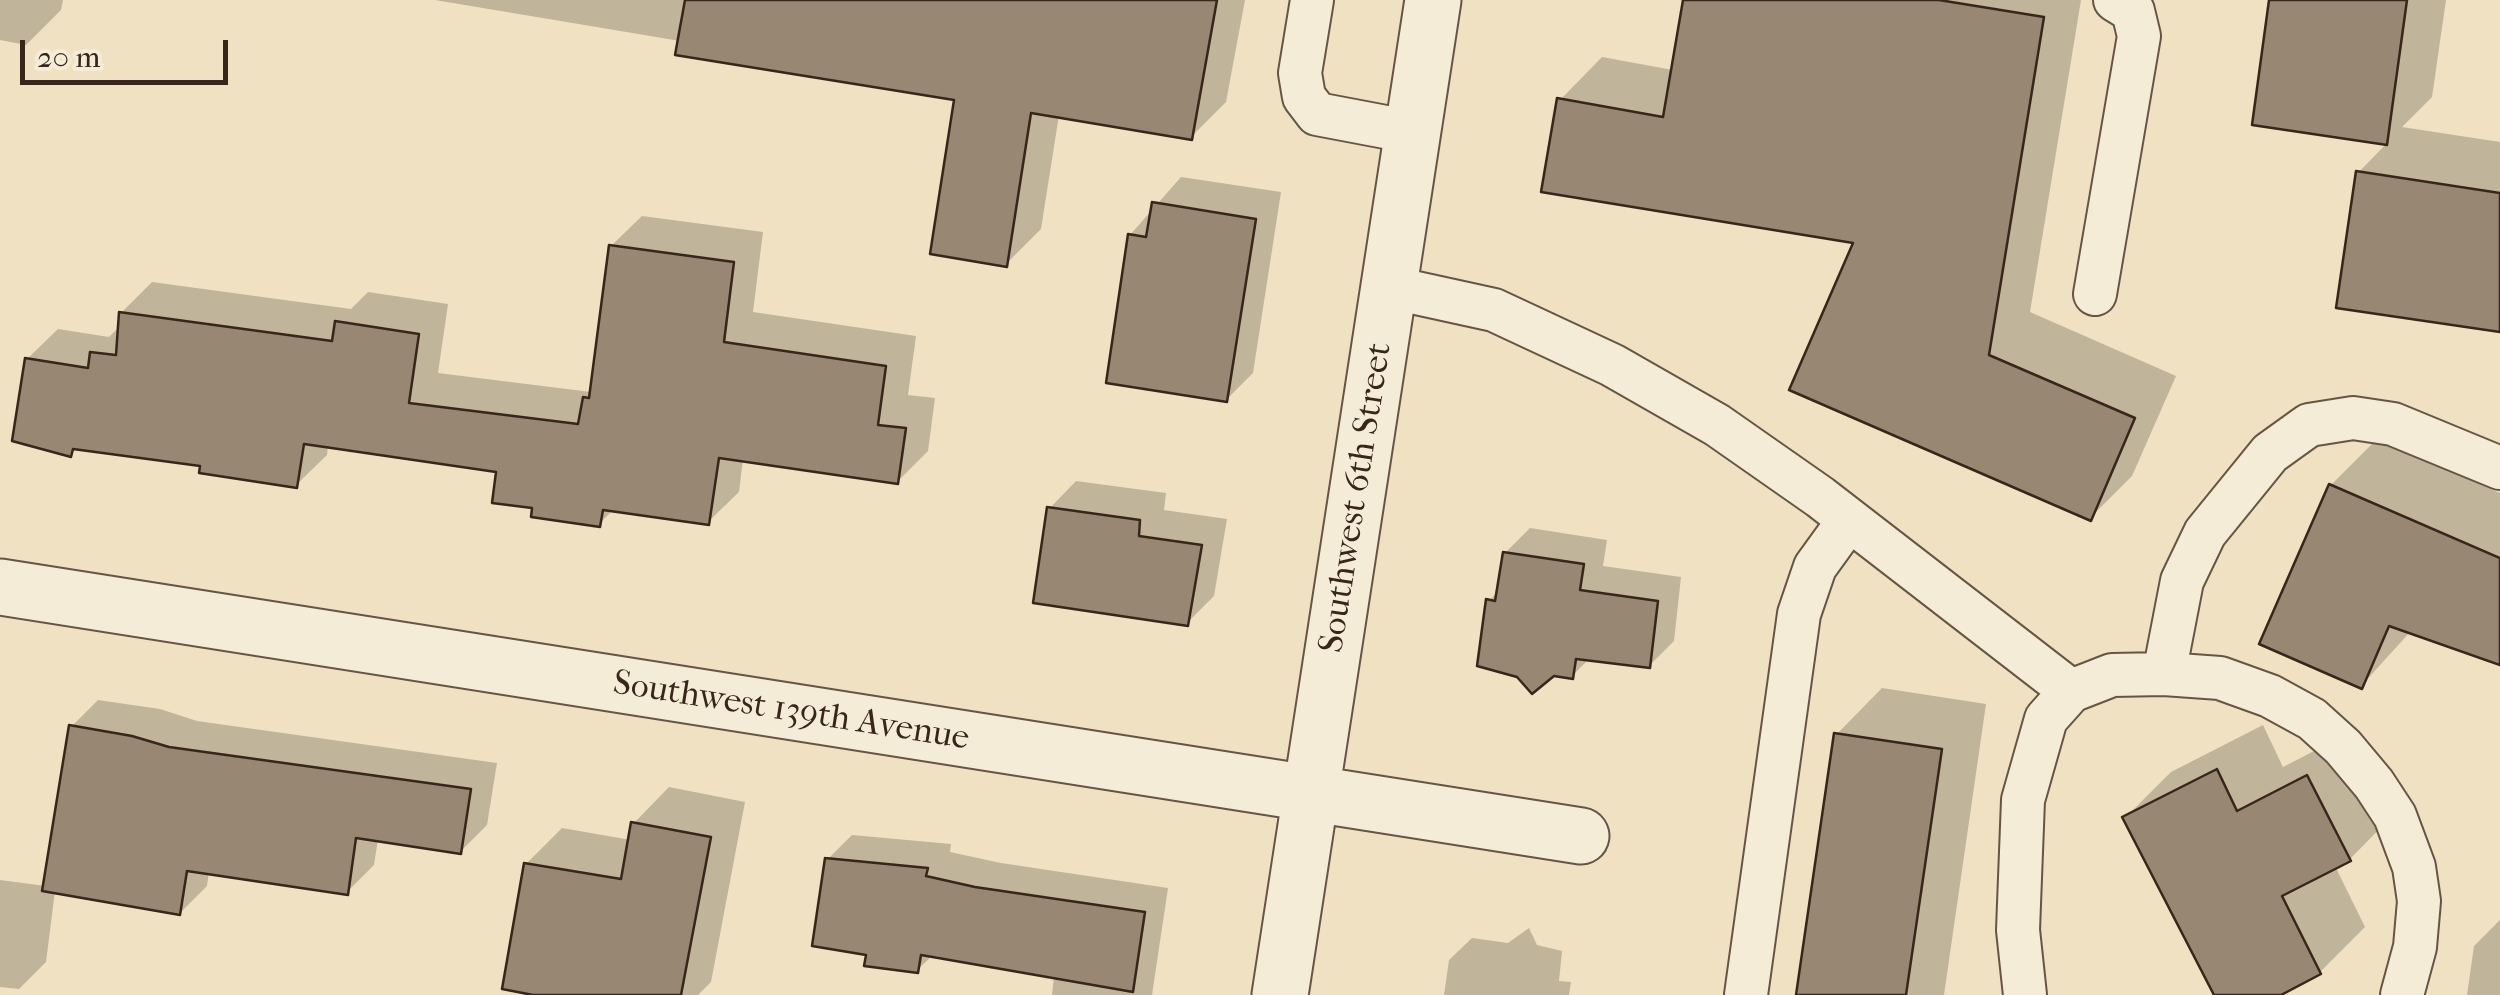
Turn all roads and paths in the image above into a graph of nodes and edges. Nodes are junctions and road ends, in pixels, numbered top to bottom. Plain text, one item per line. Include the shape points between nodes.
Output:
1 (1312, 0) edge
2 (1432, 0) edge
3 (2115, 0) edge
4 (1412, 132) junction
5 (1389, 287) junction
6 (2095, 294) dead end
7 (2500, 468) edge
8 (1849, 520) junction
9 (0, 587) edge
10 (2164, 674) junction
11 (2071, 691) junction
12 (1311, 794) junction
13 (1581, 836) dead end
14 (1280, 995) edge
15 (1746, 995) edge
16 (2025, 995) edge
17 (2402, 995) edge

1 - 4 lane via 1300,72 1304,97 1317,114
2 - 4 street, Southwest 6th Street
3 - 6 lane via 2133,11 2139,36
4 - 5 street, Southwest 6th Street
5 - 8 lane via 1494,310 1612,365 1717,425
5 - 12 street, Southwest 6th Street
7 - 10 lane via 2393,424 2353,418 2309,424 2270,453 2205,534 2182,581
8 - 11 lane
8 - 15 lane via 1815,566 1799,614
9 - 12 street, Southwest 139th Avenue
10 - 11 lane via 2112,676
10 - 17 lane via 2220,678 2312,718 2374,784 2414,867 2415,947
11 - 16 lane via 2046,720 2023,800 2018,930
12 - 13 street, Southwest 139th Avenue
12 - 14 street, Southwest 6th Street

